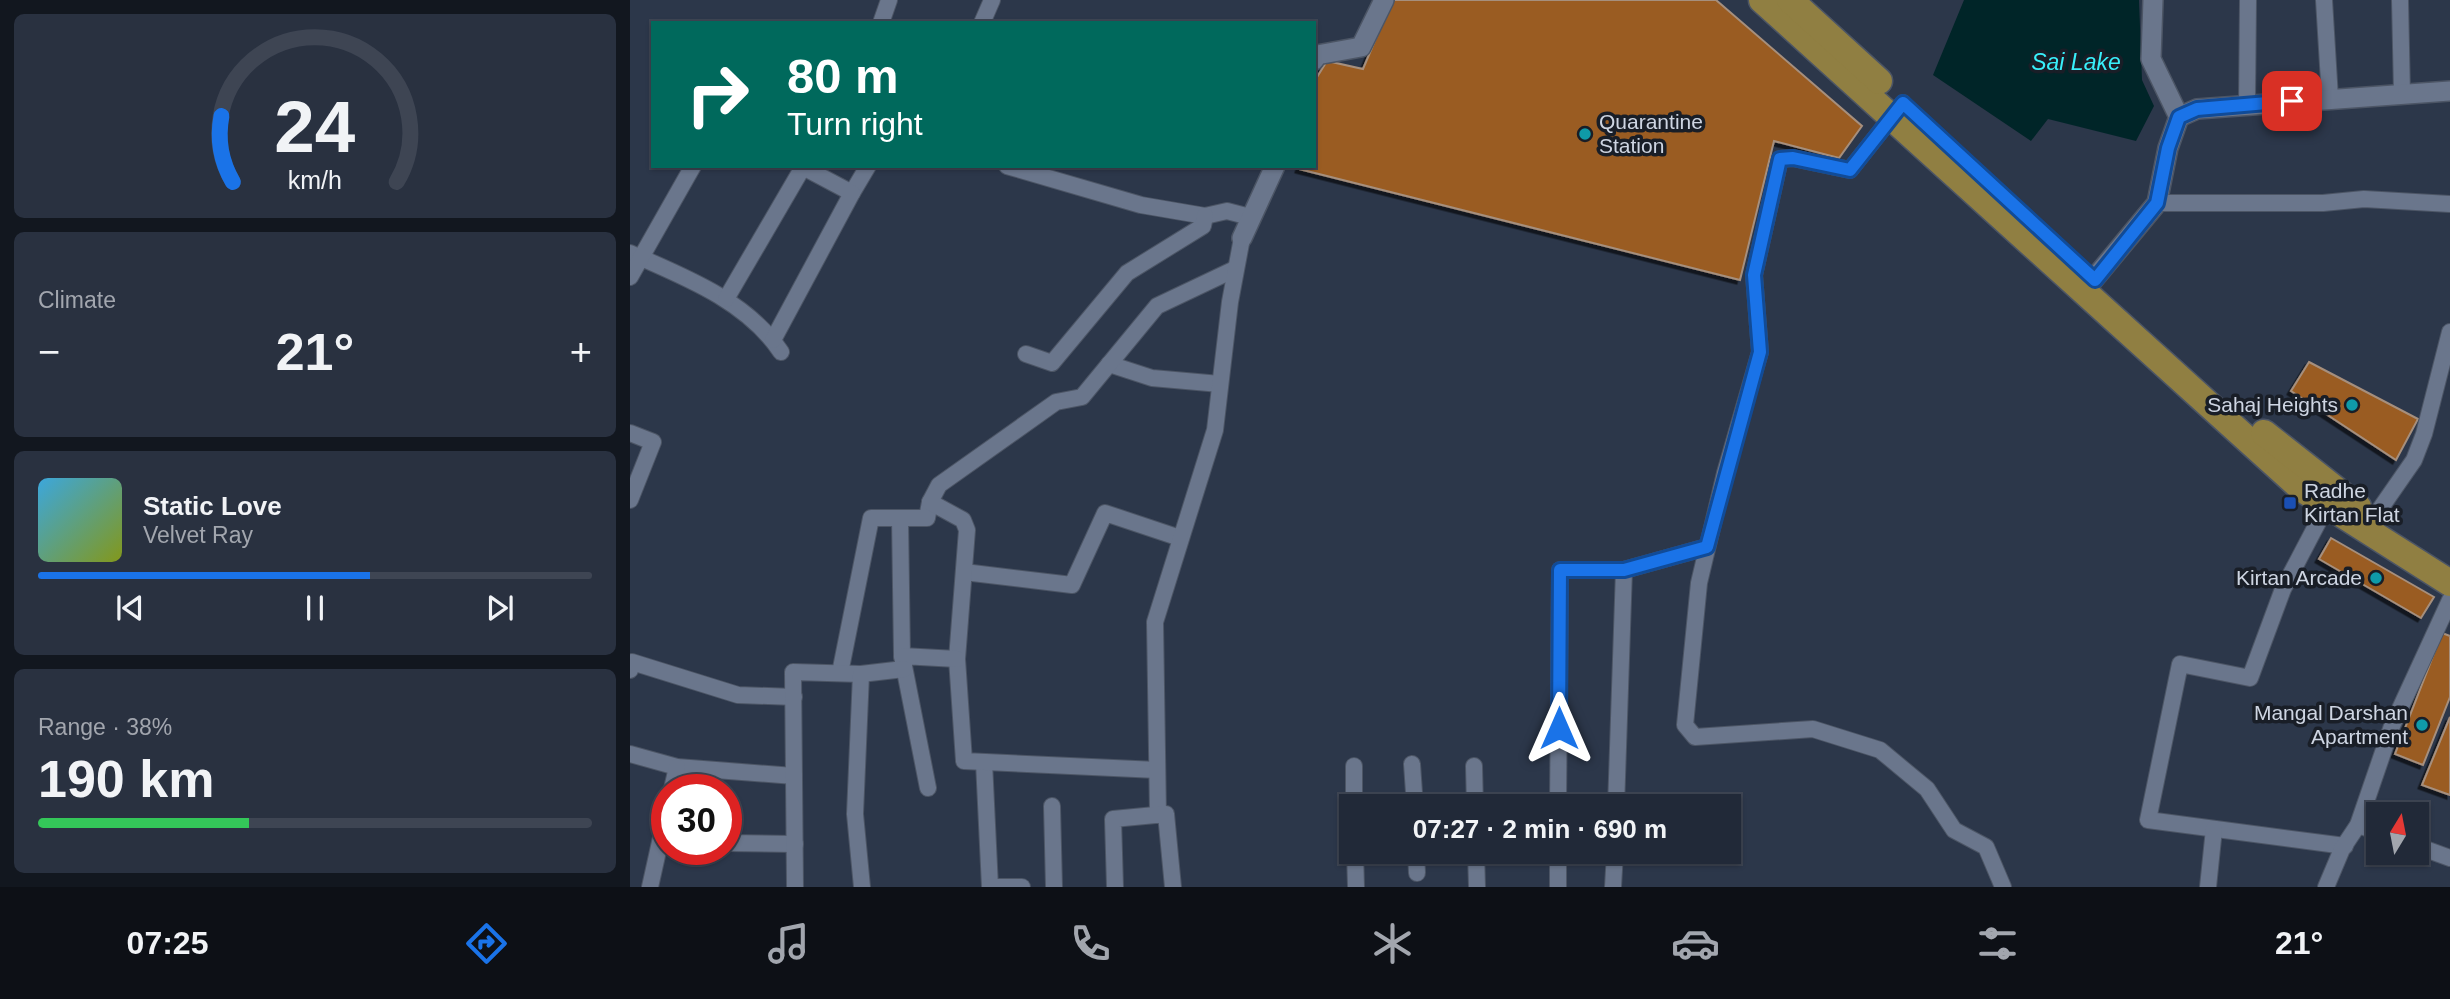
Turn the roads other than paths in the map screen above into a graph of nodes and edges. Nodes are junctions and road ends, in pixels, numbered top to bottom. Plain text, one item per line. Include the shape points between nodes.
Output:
1 (889, 0) edge
2 (992, 0) edge
3 (1384, 0) edge
4 (1762, 0) edge
5 (1790, 0) edge
6 (2153, 0) edge
7 (2248, 0) edge
8 (2324, 0) edge
9 (2400, 0) edge
10 (882, 21) edge
11 (983, 21) edge
12 (1316, 57) edge
13 (2450, 91) edge
14 (2402, 94) junction
15 (2330, 98) junction
16 (2247, 105) junction
17 (1897, 109) junction
18 (2179, 117) junction
19 (692, 168) edge
20 (803, 168) edge
21 (806, 168) edge
22 (867, 168) edge
23 (1014, 168) edge
24 (1274, 168) edge
25 (852, 193) junction
26 (2157, 203) junction
27 (2450, 204) edge
28 (2450, 214) edge
29 (1206, 216) junction
30 (1250, 217) junction
31 (1242, 238) joint
32 (635, 256) edge
33 (1235, 269) junction
34 (630, 277) edge
35 (2090, 285) junction
36 (726, 299) junction
37 (2450, 332) edge
38 (1026, 355) dead end
39 (1110, 364) junction
40 (2446, 367) edge
41 (1220, 384) junction
42 (630, 433) edge
43 (630, 499) edge
44 (930, 502) junction
45 (2327, 505) junction
46 (900, 518) junction
47 (2373, 519) junction
48 (1180, 538) junction
49 (1707, 547) junction
50 (2450, 564) edge
51 (1624, 570) junction
52 (964, 572) junction
53 (2450, 583) edge
54 (2450, 600) edge
55 (957, 659) junction
56 (903, 663) junction
57 (630, 670) edge
58 (840, 674) junction
59 (861, 674) junction
60 (794, 697) junction
61 (630, 754) edge
62 (984, 762) junction
63 (1412, 764) dead end
64 (1354, 766) dead end
65 (1474, 766) dead end
66 (677, 767) junction
67 (1157, 770) junction
68 (675, 774) edge
69 (794, 776) junction
70 (928, 788) dead end
71 (1354, 794) edge
72 (1414, 794) edge
73 (1475, 794) edge
74 (1558, 794) edge
75 (1616, 794) edge
76 (1052, 806) dead end
77 (1158, 815) junction
78 (2358, 825) junction
79 (2366, 828) edge
80 (2214, 829) junction
81 (742, 843) edge
82 (795, 844) junction
83 (2344, 846) junction
84 (2429, 850) edge
85 (2450, 858) edge
86 (1355, 864) edge
87 (1416, 864) edge
88 (1476, 864) edge
89 (1558, 864) edge
90 (1615, 864) edge
91 (656, 865) edge
92 (1416, 873) dead end
93 (650, 887) edge
94 (795, 887) edge
95 (862, 887) edge
96 (990, 887) edge
97 (1022, 887) edge
98 (1054, 887) edge
99 (1115, 887) edge
100 (1173, 887) edge
101 (1356, 887) edge
102 (1477, 887) edge
103 (1558, 887) edge
104 (1614, 887) edge
105 (2003, 887) edge
106 (2208, 887) edge
107 (2326, 887) edge

1 - 10 street
2 - 11 street
3 - 12 street via 1361,47
4 - 17 highway
5 - 17 highway
6 - 18 street via 2151,59
7 - 16 street
8 - 15 street
9 - 14 street
13 - 14 street
14 - 15 street
15 - 16 street
16 - 18 street via 2197,109
17 - 35 highway
17 - 49 street via 1850,170 1780,159 1754,275 1760,352
18 - 26 street
19 - 32 street
20 - 36 street
21 - 25 street
22 - 25 street
23 - 29 street via 1141,205
24 - 30 street
25 - 36 street via 777,346 766,330
26 - 27 street via 2364,199
26 - 35 street
27 - 28 street
29 - 30 street via 1227,211
29 - 38 street via 1203,226 1127,273 1052,363
30 - 31 street
31 - 33 street
32 - 34 street
32 - 36 street
33 - 39 street via 1157,306
33 - 41 street
35 - 45 highway via 2302,488
35 - 47 highway
37 - 40 street
39 - 41 street via 1152,378
39 - 44 street via 1082,397 1056,402 935,479
40 - 47 street via 2414,460
41 - 48 street via 1215,430
42 - 43 street via 653,442
44 - 46 street via 927,518
44 - 52 street via 963,520 967,530
45 - 53 highway
45 - 80 street via 2283,589 2250,678 2180,664 2148,820
46 - 56 street
46 - 58 street via 871,518
47 - 50 highway
48 - 52 street via 1105,513 1072,585
48 - 67 street via 1155,622
49 - 51 street
49 - 105 street via 1699,583 1685,725 1695,737 1813,729 1880,750 1927,789 1954,830 1986,847
51 - 74 street via 1560,570
51 - 75 street
52 - 55 street
54 - 78 street via 2392,726
55 - 56 street
55 - 62 street via 964,761
56 - 59 street
56 - 70 street
57 - 60 street via 632,662 738,695
58 - 59 street
58 - 60 street via 793,672
59 - 95 street via 855,814
60 - 69 street
61 - 66 street
62 - 67 street
62 - 96 street
63 - 72 street
64 - 71 street
65 - 73 street
66 - 68 street
66 - 69 street
67 - 77 street
69 - 82 street
76 - 98 street
77 - 99 street via 1112,819
77 - 100 street via 1166,814
78 - 79 street
78 - 83 street
80 - 83 street
80 - 106 street
81 - 82 street
82 - 94 street
83 - 107 street
84 - 85 street
86 - 101 street
87 - 92 street
88 - 102 street
89 - 103 street
90 - 104 street
91 - 93 street
96 - 97 street

